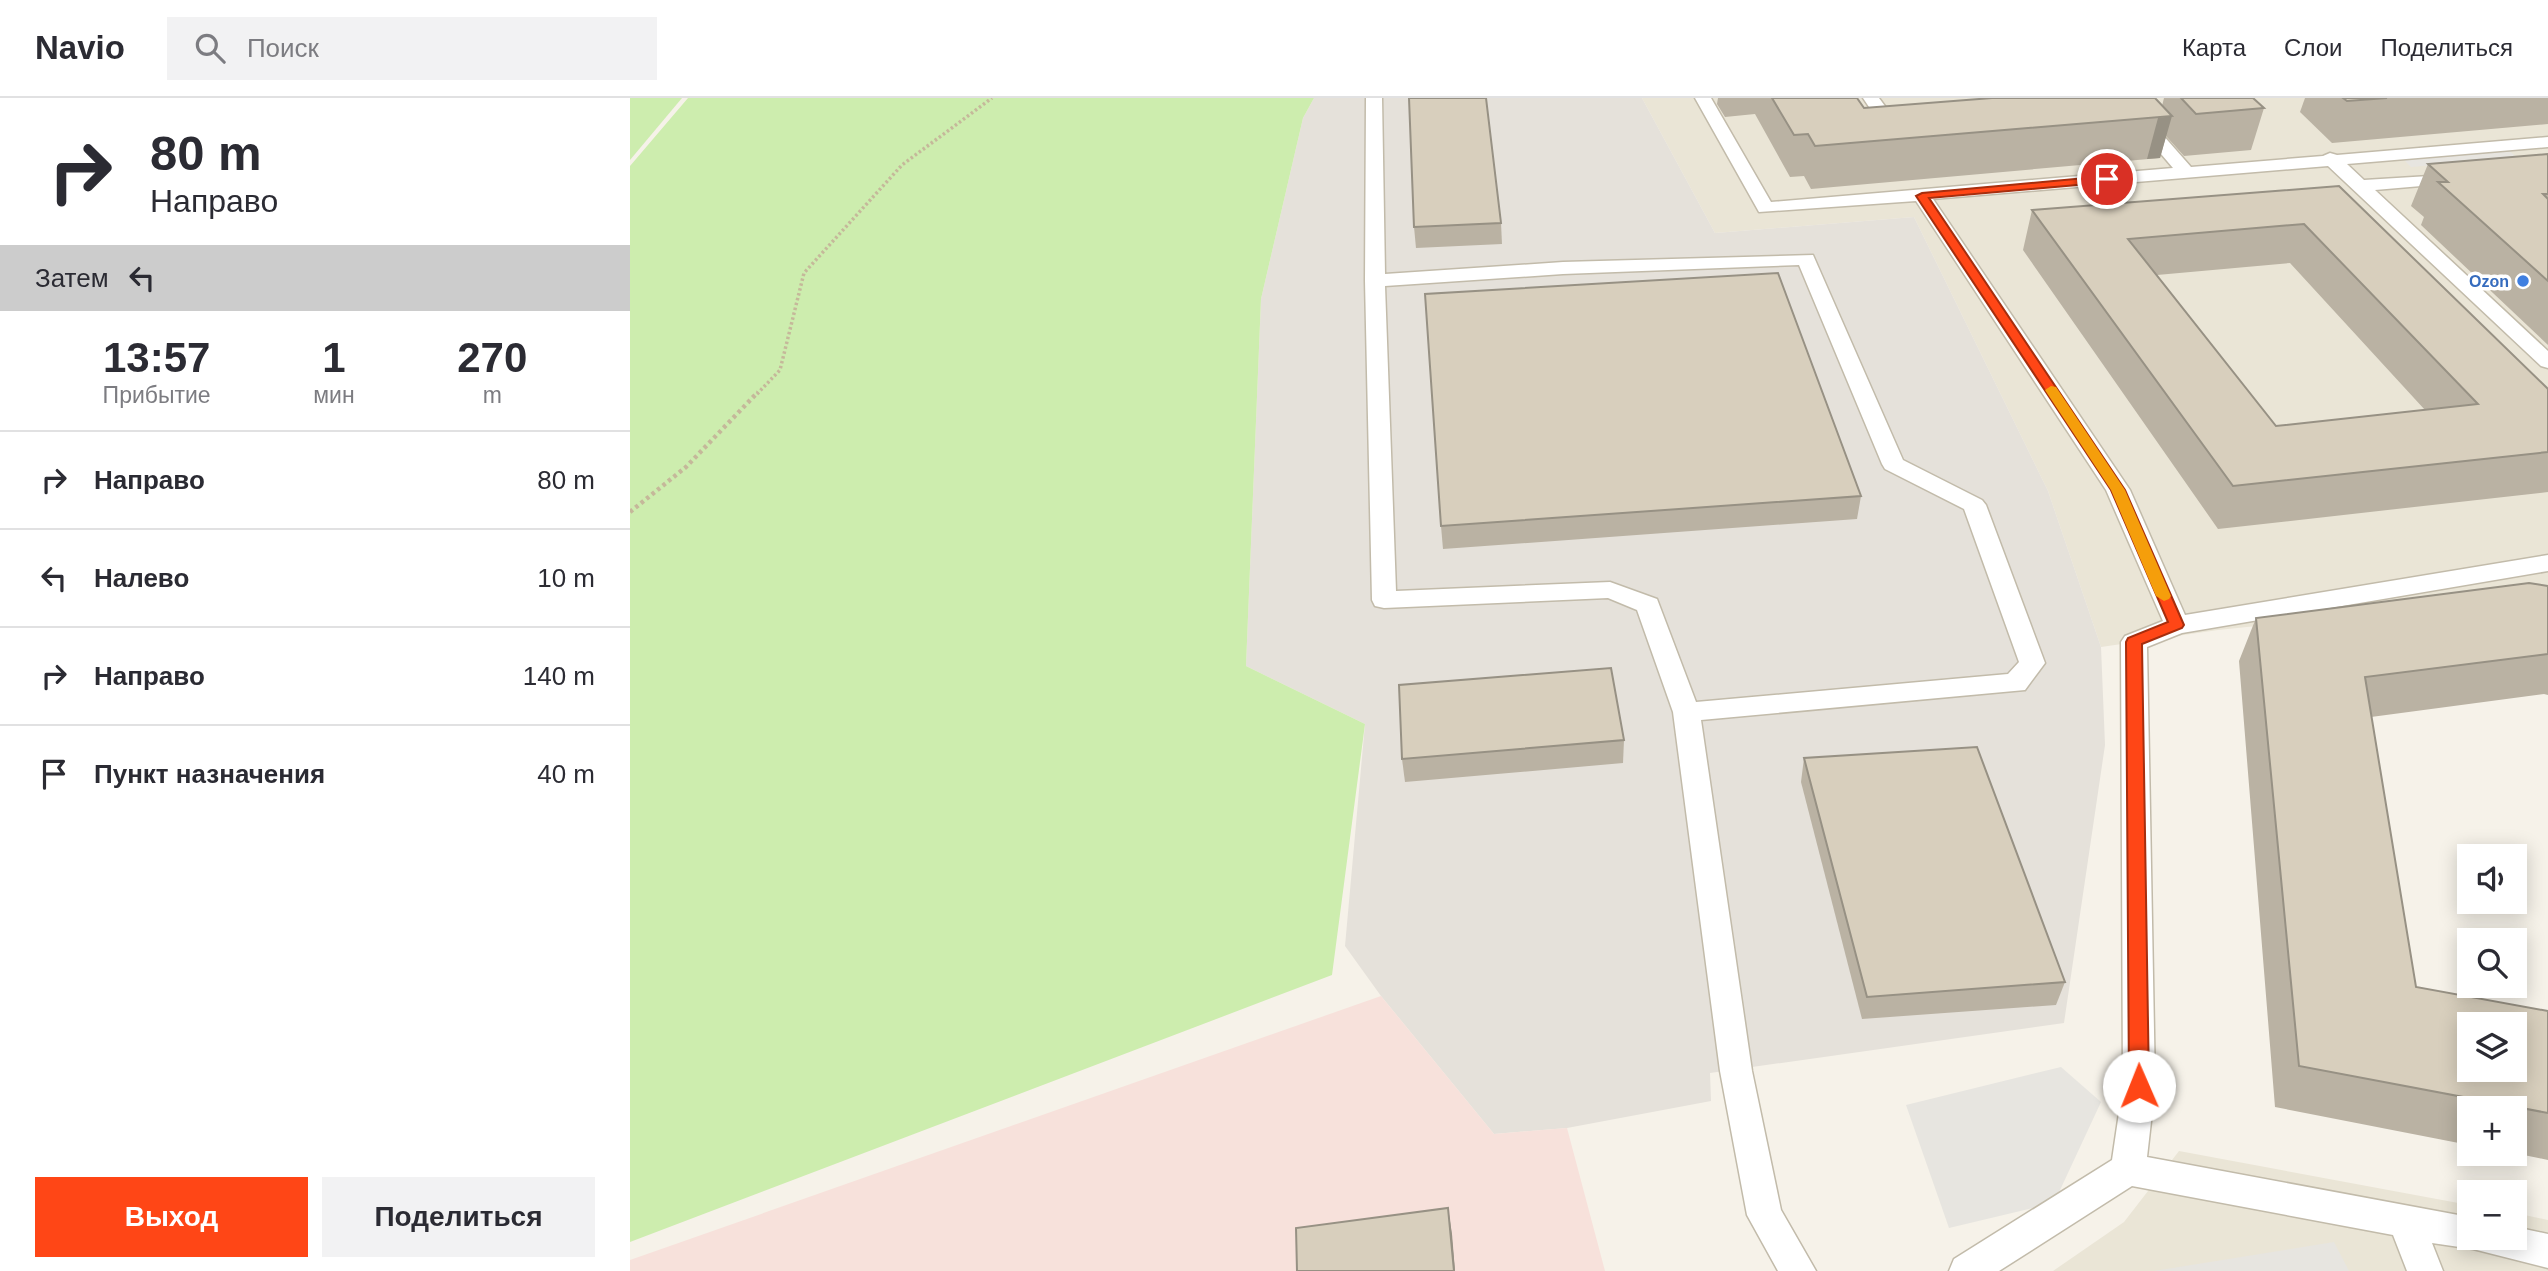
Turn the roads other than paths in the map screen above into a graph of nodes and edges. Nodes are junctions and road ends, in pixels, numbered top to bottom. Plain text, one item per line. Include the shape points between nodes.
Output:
1 (1374, 98) edge
2 (1703, 98) edge
3 (1871, 98) edge
4 (2154, 105) edge
5 (1917, 125) edge
6 (2548, 142) edge
7 (2330, 158) junction
8 (2186, 172) junction
9 (2469, 177) edge
10 (2360, 186) junction
11 (1922, 196) junction
12 (1375, 281) junction
13 (2548, 362) edge
14 (2548, 563) edge
15 (2176, 625) junction
16 (1686, 712) junction
17 (2128, 1169) junction
18 (2405, 1221) junction
19 (2457, 1232) edge
20 (2527, 1246) edge
21 (2548, 1251) edge
22 (1798, 1271) edge
23 (1967, 1271) edge
24 (2425, 1271) edge

1 - 12 lane
2 - 11 lane via 1765,208
3 - 5 lane via 1891,127
4 - 8 lane via 2129,107
6 - 7 lane
7 - 8 lane
7 - 10 lane
8 - 11 lane
9 - 10 lane
10 - 13 lane
11 - 15 lane via 2118,490
12 - 16 lane via 1384,600 1610,590 1648,605
12 - 16 lane via 1805,259 1893,464 1975,505 2032,663 2016,683
14 - 15 lane
15 - 17 lane via 2134,642 2139,1086
16 - 22 lane via 1736,1071 1765,1215
17 - 18 lane
17 - 23 lane
18 - 19 lane
18 - 24 lane
20 - 21 lane

